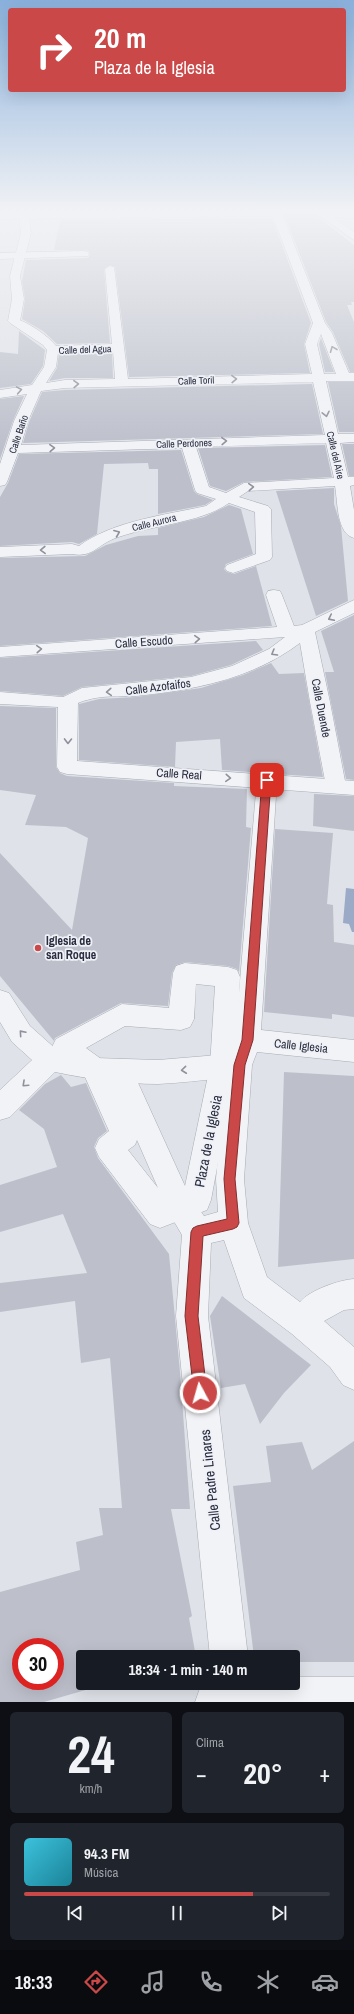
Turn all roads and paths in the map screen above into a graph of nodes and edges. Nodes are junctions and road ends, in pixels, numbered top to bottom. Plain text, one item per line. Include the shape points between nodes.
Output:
1 (17, 290) edge
2 (112, 290) edge
3 (306, 290) edge
4 (319, 323) junction
5 (118, 348) junction
6 (53, 350) junction
7 (318, 376) junction
8 (349, 377) edge
9 (122, 382) junction
10 (37, 387) junction
11 (0, 394) edge
12 (331, 438) junction
13 (354, 438) edge
14 (187, 442) junction
15 (13, 449) junction
16 (348, 481) edge
17 (0, 482) edge
18 (227, 498) junction
19 (354, 533) edge
20 (82, 551) junction
21 (0, 552) edge
22 (0, 566) edge
23 (232, 568) dead end
24 (274, 595) dead end
25 (354, 605) edge
26 (306, 630) junction
27 (288, 632) junction
28 (0, 652) edge
29 (0, 698) edge
30 (68, 702) junction
31 (267, 780) junction
32 (345, 787) edge
33 (0, 1000) edge
34 (354, 1052) edge
35 (236, 1057) junction
36 (50, 1060) junction
37 (107, 1070) junction
38 (0, 1108) edge
39 (189, 1219) junction
40 (233, 1223) junction
41 (354, 1294) edge
42 (303, 1323) junction
43 (354, 1374) edge
44 (228, 1650) edge
45 (226, 1694) edge
46 (354, 1696) edge

1 - 6 street, Calle del Agua via 14,321 47,342
2 - 5 street
3 - 4 street
4 - 7 street, Calle del Aire via 311,344
8 -> 4 street
5 - 6 street, Calle del Agua
5 - 9 street
6 - 10 street, Calle del Agua via 50,367
7 - 8 street, Calle Toril
9 -> 7 street, Calle Toril
7 -> 12 street, Calle del Aire
10 -> 9 street, Calle Toril
11 -> 10 street, Calle Toril
10 - 15 street, Calle Baño via 21,421
12 - 13 street, Calle Perdones
14 -> 12 street, Calle Perdones
12 - 16 street, Calle del Aire
15 -> 14 street, Calle Perdones
14 - 18 street via 202,490
15 - 17 street, Calle Baño
18 -> 16 street, Calle Aurora via 244,487
16 - 19 street, Calle del Aire via 349,527
20 -> 18 street, Calle Aurora via 97,540 123,530 211,508
18 - 23 street via 263,509 264,557
20 -> 21 street via 72,549
20 - 22 street, Calle Aurora via 82,559 71,563
24 - 27 street
25 -> 26 street, Calle Escudo
26 - 27 street, Calle Escudo
26 -> 30 street, Calle Azofaifos via 275,653 239,670 192,683 82,694
26 - 32 street, Calle Duende via 320,702
28 -> 27 street, Calle Escudo
29 - 30 street, Calle Azofaifos
30 -> 31 street, Calle Real via 67,767
31 - 32 street, Calle Real
31 - 35 street
36 -> 33 street via 21,1034
34 - 35 street, Calle Iglesia
35 -> 37 street, Calle Iglesia via 158,1072
35 - 37 street, Plaza de la Iglesia via 228,977 185,973 181,1019 122,1015 65,1048
35 - 39 street, Plaza de la Iglesia via 197,1200
35 - 40 street, Plaza de la Iglesia via 230,1179
36 - 37 street
36 -> 38 street
37 - 39 street
37 - 39 street, Plaza de la Iglesia via 125,1136 110,1148 160,1214
39 - 40 street, Plaza de la Iglesia
39 - 44 street, Calle Padre Linares via 192,1316
40 - 42 street via 255,1287
41 - 42 street via 342,1295 315,1308
42 - 43 street via 340,1356
45 - 46 street

